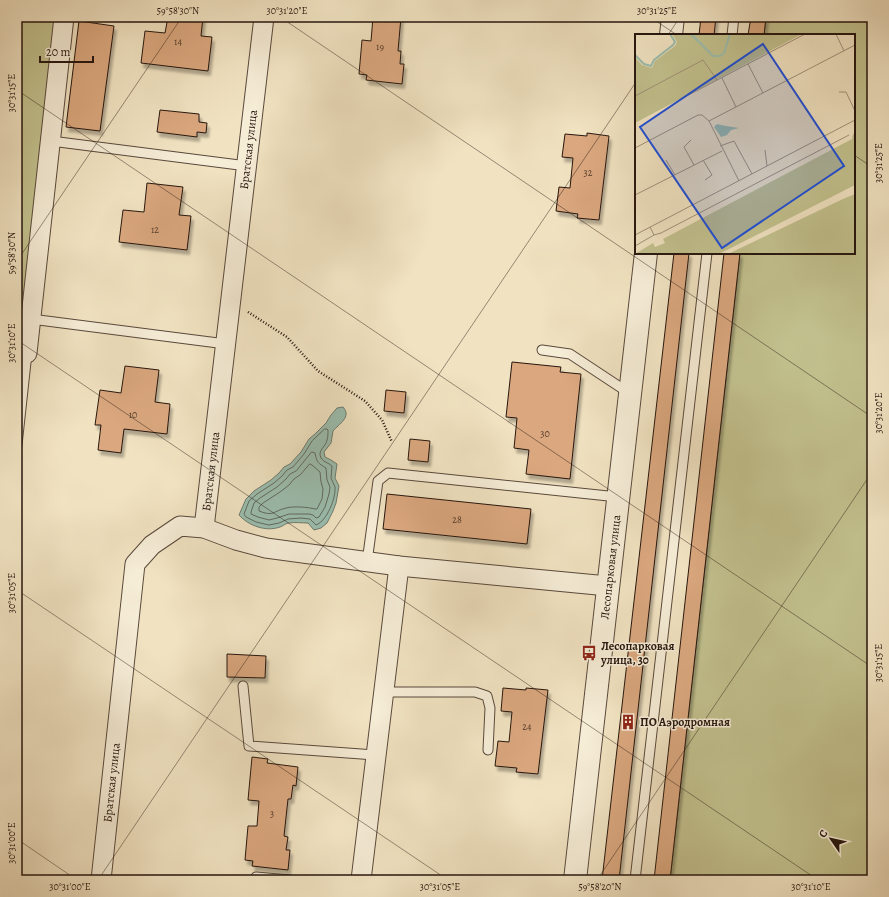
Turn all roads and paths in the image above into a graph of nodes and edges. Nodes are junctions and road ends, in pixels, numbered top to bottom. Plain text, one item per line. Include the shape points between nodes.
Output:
1 (64, 17) edge
2 (264, 17) edge
3 (673, 17) edge
4 (734, 17) edge
5 (671, 34) edge
6 (732, 34) edge
7 (51, 141) junction
8 (247, 166) junction
9 (646, 254) edge
10 (707, 254) edge
11 (231, 301) junction
12 (31, 319) junction
13 (226, 344) junction
14 (542, 350) dead end
15 (22, 355) edge
16 (630, 394) junction
17 (392, 442) dead end
18 (17, 445) edge
19 (618, 498) junction
20 (204, 528) junction
21 (367, 562) junction
22 (399, 566) junction
23 (608, 586) junction
24 (243, 686) dead end
25 (384, 692) junction
26 (488, 750) dead end
27 (375, 755) junction
28 (256, 877) dead end
29 (101, 880) edge
30 (290, 880) edge
31 (361, 880) edge
32 (575, 880) edge
33 (636, 880) edge

1 - 7 street
2 - 8 street, Братская улица
3 - 5 street
4 - 6 lane
7 - 8 lane
7 - 12 street
8 - 11 street, Братская улица
9 - 16 street, Лесопарковая улица
10 - 33 lane
11 - 13 street, Братская улица
11 - 17 path via 287,337 318,371 365,402 382,420
12 - 13 lane
12 - 15 street
13 - 20 street, Братская улица
14 - 16 lane via 570,354
15 - 18 lane
16 - 19 street, Лесопарковая улица
19 - 21 lane via 388,473 378,481
19 - 23 street, Лесопарковая улица
20 - 21 street via 266,548
20 - 29 street, Братская улица via 180,526 152,545 135,564
21 - 22 street
22 - 23 street
22 - 25 street
23 - 32 street, Лесопарковая улица
24 - 27 lane via 249,746
25 - 26 lane via 475,692 487,696 490,708
25 - 27 street
27 - 31 street
28 - 30 lane

